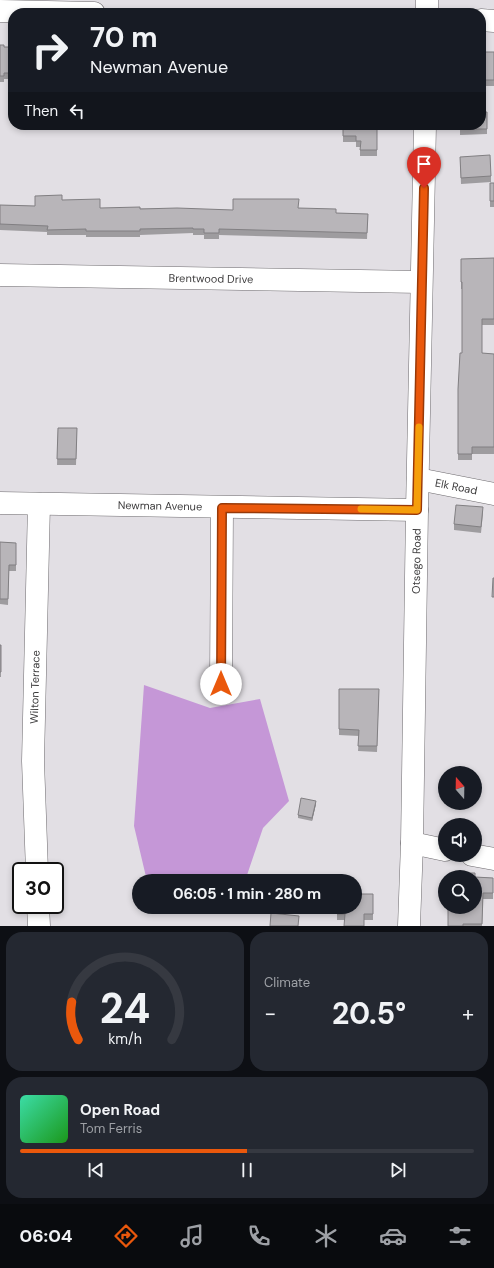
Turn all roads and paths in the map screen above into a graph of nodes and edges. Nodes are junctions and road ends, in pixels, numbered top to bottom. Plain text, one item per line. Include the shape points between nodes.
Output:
1 (425, 130) edge
2 (0, 275) edge
3 (422, 282) junction
4 (418, 479) junction
5 (494, 494) edge
6 (0, 503) edge
7 (39, 504) junction
8 (222, 508) junction
9 (417, 510) junction
10 (221, 684) dead end
11 (412, 843) junction
12 (438, 849) edge
13 (482, 857) edge
14 (494, 859) edge
15 (37, 862) edge
16 (38, 914) edge
17 (39, 926) edge
18 (409, 926) edge

1 - 3 street, Otsego Road
2 - 3 street, Brentwood Drive
3 - 4 street, Otsego Road
4 - 5 street, Elk Road
4 - 9 street, Otsego Road
6 - 7 street, Newman Avenue
7 - 8 street, Newman Avenue
7 - 15 street, Wilton Terrace via 33,761
8 - 9 street, Newman Avenue
8 - 10 street
9 - 11 street, Otsego Road
11 - 12 street
11 - 18 street, Otsego Road
13 - 14 street
16 - 17 street

